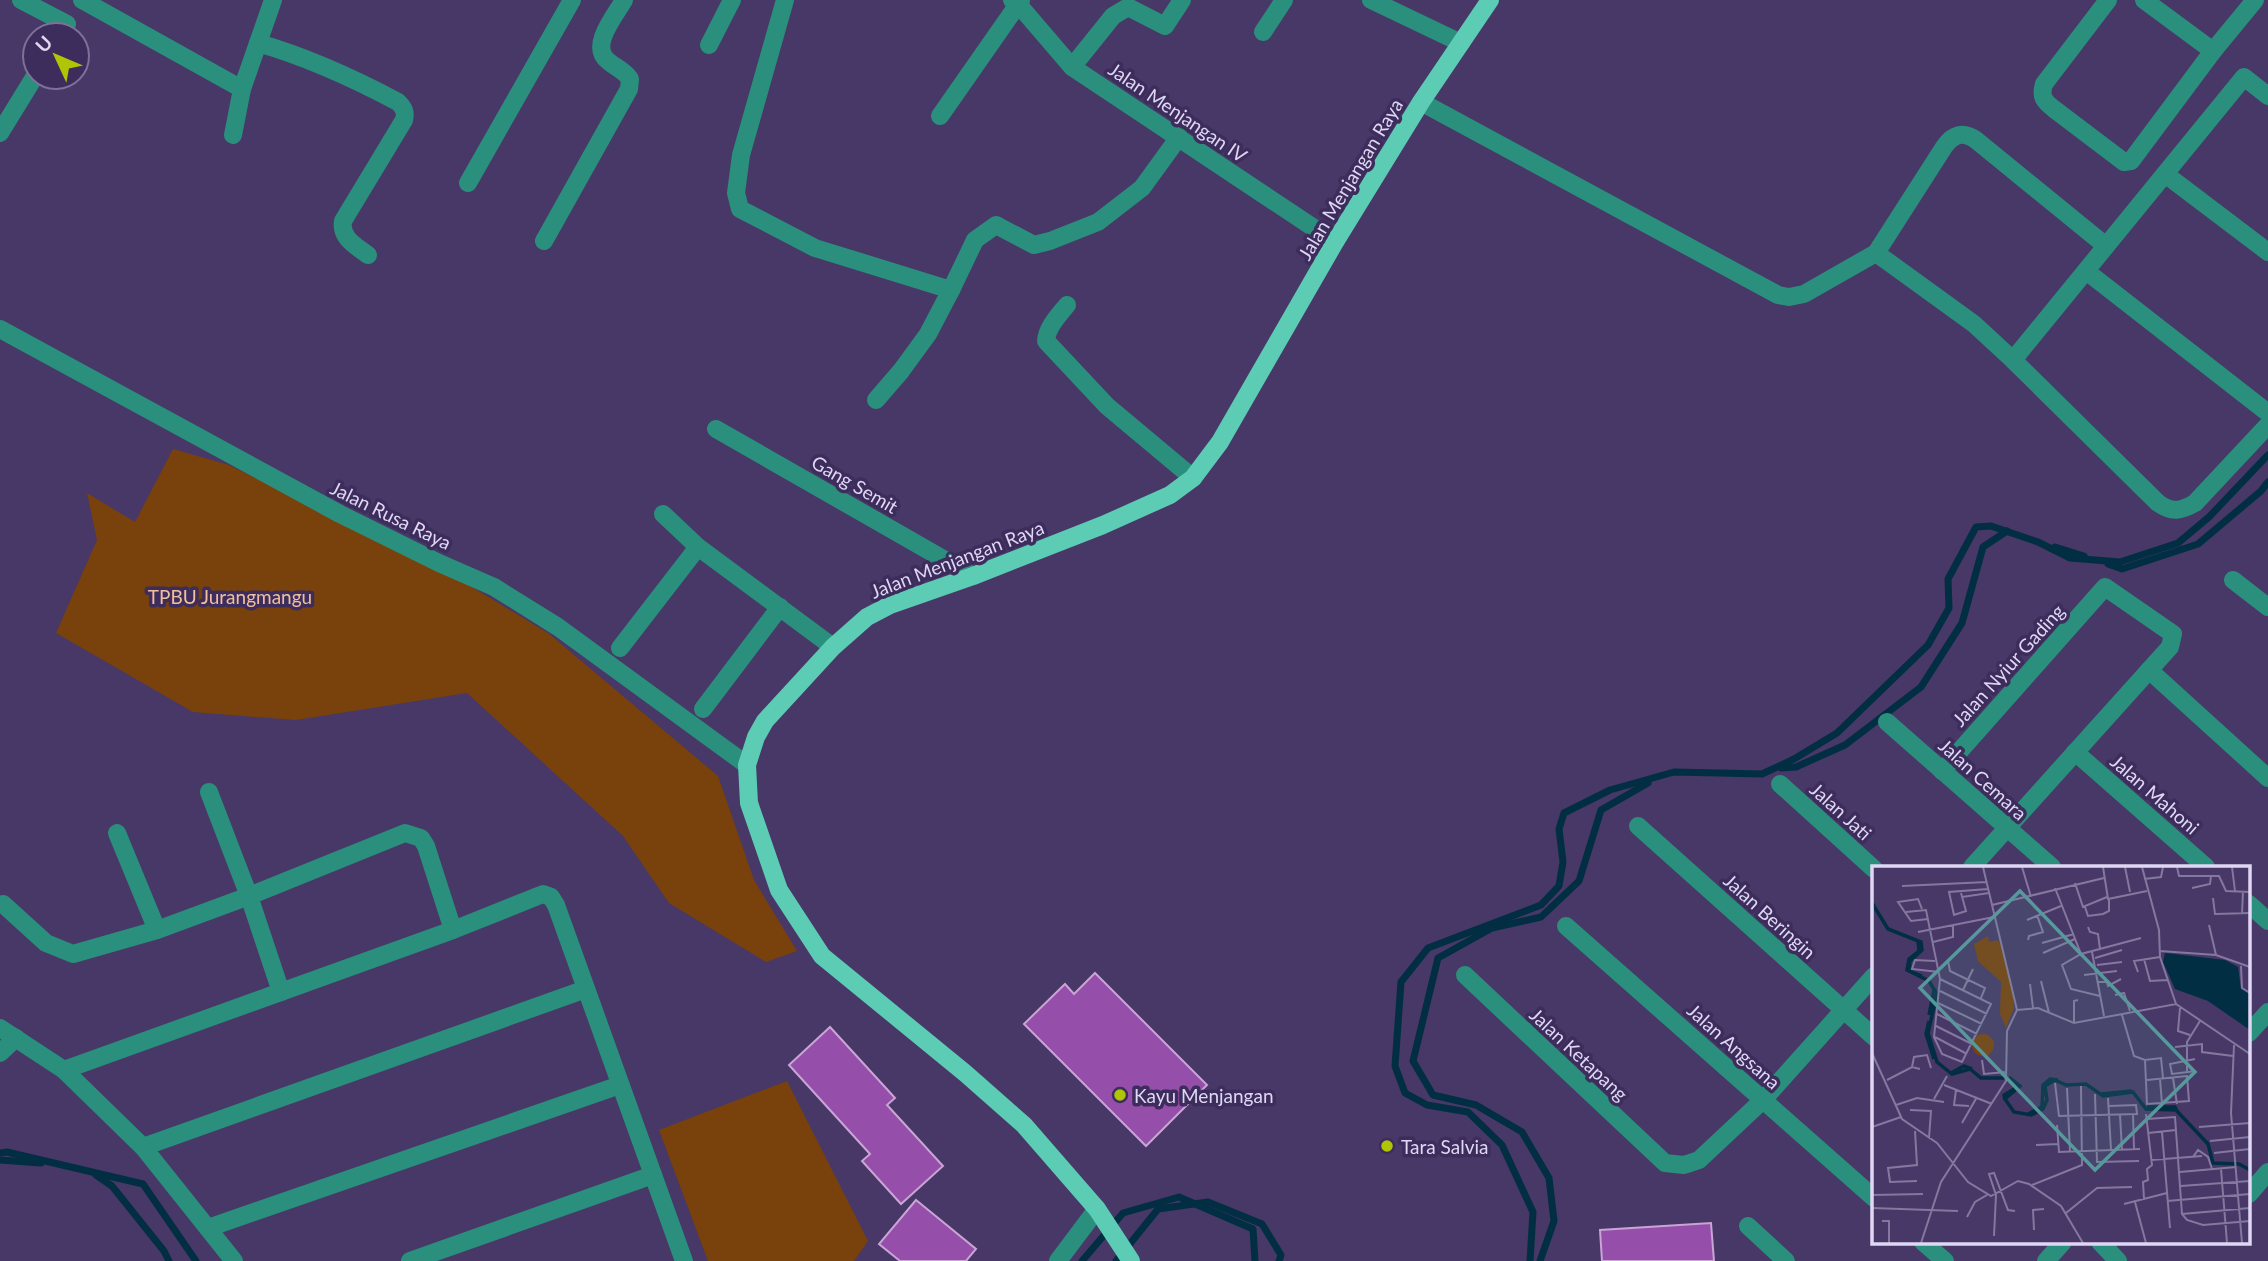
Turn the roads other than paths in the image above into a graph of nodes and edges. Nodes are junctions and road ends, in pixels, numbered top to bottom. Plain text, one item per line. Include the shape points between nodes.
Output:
1 (21, 0) edge
2 (82, 0) edge
3 (272, 0) edge
4 (572, 0) edge
5 (624, 0) edge
6 (732, 0) edge
7 (1182, 0) edge
8 (1284, 0) edge
9 (1371, 0) edge
10 (1490, 0) edge
11 (2108, 0) edge
12 (2144, 0) edge
13 (2255, 0) edge
14 (783, 1) edge
15 (1017, 1) edge
16 (52, 21) edge
17 (69, 21) edge
18 (1263, 32) dead end
19 (258, 43) junction
20 (1461, 43) junction
21 (709, 45) dead end
22 (2213, 51) junction
23 (1072, 66) junction
24 (242, 89) junction
25 (26, 91) edge
26 (2268, 96) edge
27 (1421, 102) junction
28 (940, 116) dead end
29 (0, 133) edge
30 (233, 135) dead end
31 (1179, 137) junction
32 (2165, 174) junction
33 (468, 183) dead end
34 (544, 241) dead end
35 (1335, 242) junction
36 (2106, 246) junction
37 (2268, 252) edge
38 (1876, 253) junction
39 (368, 255) dead end
40 (2086, 271) junction
41 (951, 289) junction
42 (1067, 304) dead end
43 (2, 334) edge
44 (2013, 360) junction
45 (876, 400) dead end
46 (2268, 413) edge
47 (2268, 425) edge
48 (716, 429) dead end
49 (1194, 478) junction
50 (663, 514) dead end
51 (698, 547) junction
52 (973, 576) junction
53 (2233, 580) dead end
54 (780, 607) junction
55 (2268, 607) edge
56 (833, 647) junction
57 (620, 648) dead end
58 (2149, 670) junction
59 (703, 709) dead end
60 (1887, 722) dead end
61 (2075, 752) junction
62 (747, 765) junction
63 (1942, 771) junction
64 (2268, 778) edge
65 (1780, 784) dead end
66 (209, 792) dead end
67 (1638, 826) dead end
68 (2007, 828) junction
69 (117, 833) dead end
70 (1973, 866) edge
71 (2051, 866) edge
72 (2205, 866) edge
73 (1872, 867) edge
74 (249, 896) junction
75 (3, 904) dead end
76 (2250, 906) edge
77 (2268, 921) edge
78 (1566, 926) dead end
79 (158, 930) junction
80 (453, 930) junction
81 (1465, 975) dead end
82 (1872, 978) edge
83 (586, 989) junction
84 (281, 992) junction
85 (1844, 1010) junction
86 (2268, 1012) edge
87 (0, 1028) edge
88 (2250, 1032) edge
89 (1872, 1035) edge
90 (16, 1038) junction
91 (0, 1053) edge
92 (64, 1070) junction
93 (620, 1085) junction
94 (1763, 1100) junction
95 (143, 1147) junction
96 (2268, 1172) edge
97 (653, 1175) junction
98 (2250, 1193) edge
99 (1872, 1196) edge
100 (1102, 1215) junction
101 (1748, 1226) dead end
102 (208, 1228) junction
103 (1925, 1244) edge
104 (2061, 1244) edge
105 (2102, 1244) edge
106 (1129, 1257) edge
107 (234, 1261) edge
108 (410, 1261) edge
109 (684, 1261) edge
110 (1058, 1261) edge
111 (1786, 1261) edge
112 (1945, 1261) edge
113 (2046, 1261) edge
114 (2118, 1261) edge

1 - 16 street
2 - 17 street
2 - 24 street
3 - 19 street
4 - 33 street
5 - 34 street via 600,49 605,60 625,72 629,89
6 - 21 street
7 - 23 street via 1165,26 1128,7 1113,16
8 - 18 street
9 - 20 street
10 - 20 main road, Jalan Menjangan Raya
11 - 22 street via 2041,93 2043,100 2124,162 2130,162
12 - 22 street
13 - 22 street
14 - 41 street via 741,155 736,193 740,209 815,248
15 - 23 street, Jalan Menjangan IV
15 - 28 street
19 - 24 street
19 - 39 street via 360,81 403,108 404,120 343,221 346,237
20 - 27 main road, Jalan Menjangan Raya
23 - 31 street, Jalan Menjangan IV
24 - 30 street
25 - 29 street
26 - 32 street via 2244,77
27 - 35 main road, Jalan Menjangan Raya
27 - 38 street via 1778,295 1804,293
31 - 35 street, Jalan Menjangan IV
31 - 41 street via 1142,188 1098,222 1034,245 996,225 975,240
32 - 36 street
32 - 37 street
35 - 49 main road, Jalan Menjangan Raya via 1220,442
36 - 38 street via 1976,140 1960,134 1944,147
36 - 40 street
38 - 44 street via 1974,324
40 - 44 street
40 - 46 street
41 - 45 street via 928,334
42 - 49 street via 1046,341 1107,405
43 - 62 street, Jalan Rusa Raya via 340,514 494,587 558,626
44 - 47 street via 2158,503 2175,511 2195,503
48 - 52 street, Gang Semit
49 - 52 main road, Jalan Menjangan Raya via 1170,495 1114,520
50 - 51 street
51 - 54 street
51 - 57 street
52 - 56 main road, Jalan Menjangan Raya via 867,617
53 - 55 street
54 - 56 street
54 - 59 street
56 - 62 main road, Jalan Menjangan Raya via 765,721
58 - 61 street
58 - 63 street, Jalan Nyiur Gading via 2170,648 2173,634 2105,587
58 - 64 street
60 - 63 street, Jalan Cemara
61 - 68 street
61 - 72 street, Jalan Mahoni
62 - 100 main road, Jalan Menjangan Raya via 749,803 779,890 822,956 1024,1125
63 - 68 street, Jalan Cemara
65 - 73 street, Jalan Jati
66 - 74 street
67 - 85 street, Jalan Beringin
68 - 70 street
68 - 71 street, Jalan Cemara
69 - 79 street
74 - 79 street
74 - 80 street via 412,834 426,846
74 - 84 street
75 - 79 street via 46,943 74,954
76 - 77 street
78 - 94 street, Jalan Angsana
80 - 83 street via 547,895 556,905
80 - 84 street
81 - 94 street, Jalan Ketapang via 1665,1163 1685,1166 1699,1160
82 - 85 street
83 - 93 street
83 - 95 street
84 - 92 street
85 - 89 street, Jalan Beringin
85 - 94 street
86 - 88 street
87 - 90 street
90 - 91 street
90 - 92 street
92 - 95 street
93 - 97 street
93 - 102 street
94 - 99 street, Jalan Angsana
95 - 102 street
96 - 98 street
97 - 108 street
97 - 109 street
100 - 106 main road, Jalan Menjangan Raya
100 - 110 street
101 - 111 street
102 - 107 street
103 - 112 street
104 - 113 street
105 - 114 street

